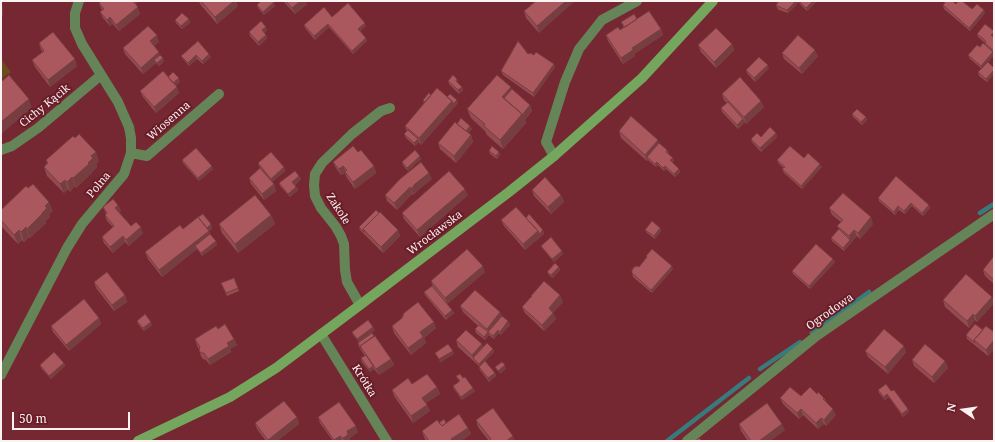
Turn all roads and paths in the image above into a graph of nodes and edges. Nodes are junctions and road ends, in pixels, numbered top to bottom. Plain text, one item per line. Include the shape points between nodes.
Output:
1 (79, 1) edge
2 (637, 1) edge
3 (713, 1) edge
4 (101, 75) junction
5 (219, 94) dead end
6 (390, 108) dead end
7 (1, 150) edge
8 (131, 153) junction
9 (554, 156) junction
10 (994, 214) edge
11 (360, 305) junction
12 (321, 334) junction
13 (1, 375) edge
14 (138, 441) edge
15 (387, 441) edge
16 (687, 441) edge

1 - 4 street, Polna via 75,13 76,28 82,44
2 - 9 street via 602,20 579,49 565,82 546,142
3 - 9 main road, Wrocławska via 642,78
4 - 7 street, Cichy Kącik via 38,128 12,146
4 - 8 street, Polna via 118,102 129,127
5 - 8 street, Wiosenna via 147,156
6 - 11 street, Zakole via 381,111 352,134 315,174 315,196 341,236 347,282
8 - 13 street, Polna via 124,174 82,224 67,248
9 - 11 main road, Wrocławska
10 - 16 street, Ogrodowa via 815,337
11 - 12 main road, Wrocławska
12 - 14 main road, Wrocławska via 276,368 230,397
12 - 15 street, Krótka

